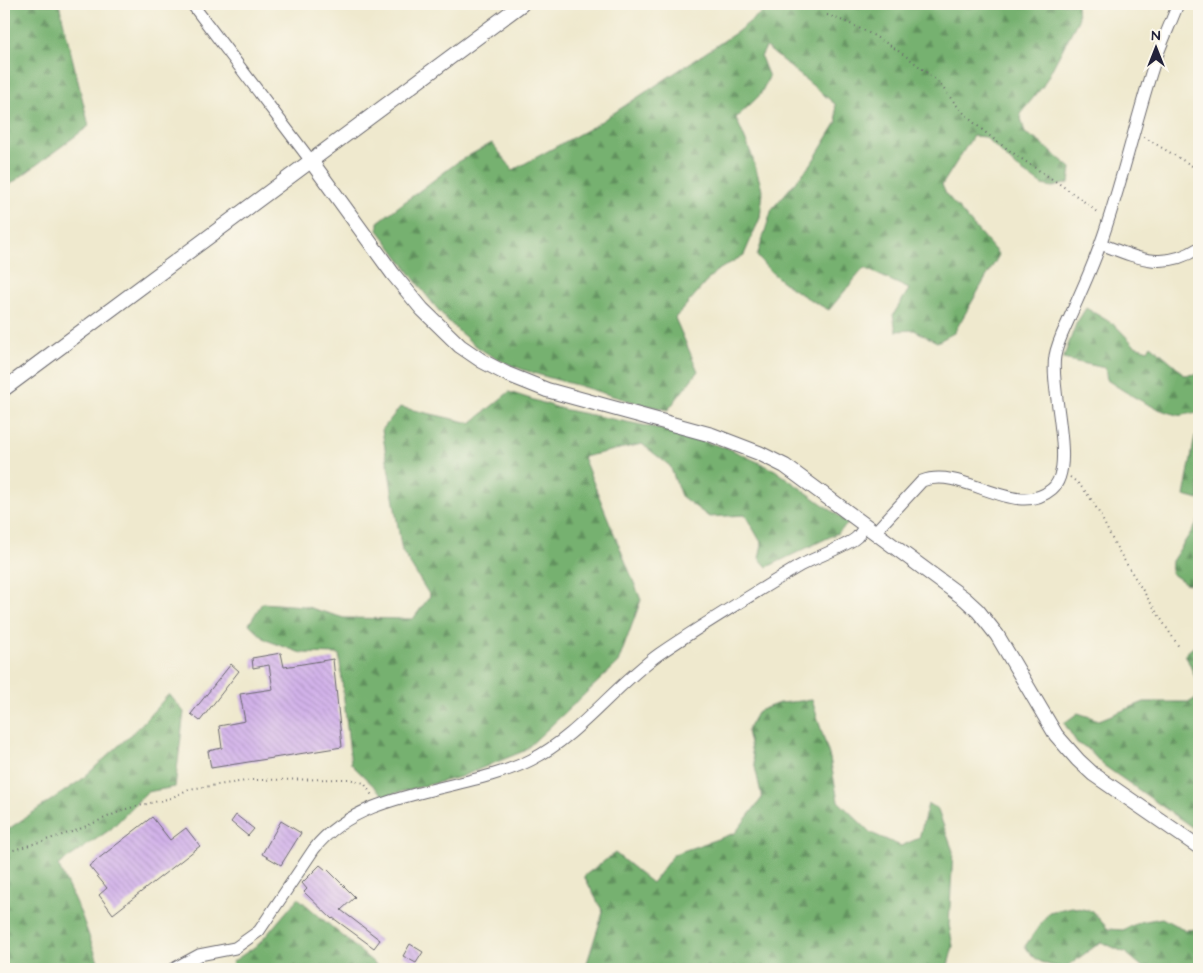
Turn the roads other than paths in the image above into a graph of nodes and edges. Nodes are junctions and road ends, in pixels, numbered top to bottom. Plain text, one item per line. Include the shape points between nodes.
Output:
1 (192, 4) edge
2 (522, 4) edge
3 (1178, 4) edge
4 (311, 161) junction
5 (1100, 244) junction
6 (1199, 248) edge
7 (4, 389) edge
8 (871, 529) junction
9 (1199, 847) edge
10 (173, 969) edge

1 - 4 street
2 - 4 street
3 - 5 street via 1154,64
4 - 7 street
4 - 8 street via 422,309 437,326 482,361 547,390 734,442 785,466
5 - 6 street via 1157,261 1177,259
5 - 8 street via 1055,354 1053,368 1062,457 1061,472 1052,489 1043,495 1019,499 953,478 932,477 922,481
8 - 9 street via 965,599 988,622 1046,721 1078,760 1093,774
8 - 10 street via 797,567 654,658 546,752 514,768 354,816 324,836 259,931 235,948 199,955

